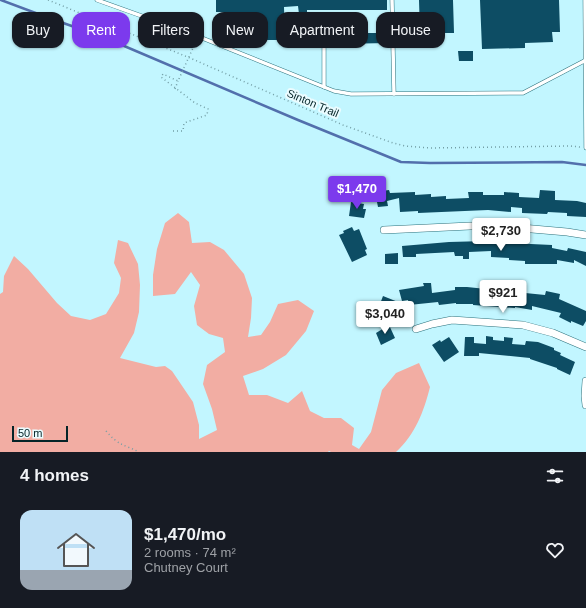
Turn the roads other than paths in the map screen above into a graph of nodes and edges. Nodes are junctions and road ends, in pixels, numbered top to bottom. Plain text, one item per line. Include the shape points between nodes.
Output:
1 (97, 0) edge
2 (392, 0) edge
3 (585, 0) edge
4 (324, 48) edge
5 (585, 61) edge
6 (324, 87) junction
7 (394, 94) junction
8 (586, 148) edge
9 (384, 230) dead end
10 (586, 235) edge
11 (416, 329) dead end
12 (586, 347) edge
13 (586, 381) edge
14 (586, 405) edge

1 - 6 lane via 192,34
2 - 7 lane
3 - 5 lane
4 - 6 lane
5 - 7 lane via 523,92
5 - 8 lane
6 - 7 lane via 351,94
9 - 10 street via 498,226
11 - 12 street via 452,320 523,325 553,333
13 - 14 street

